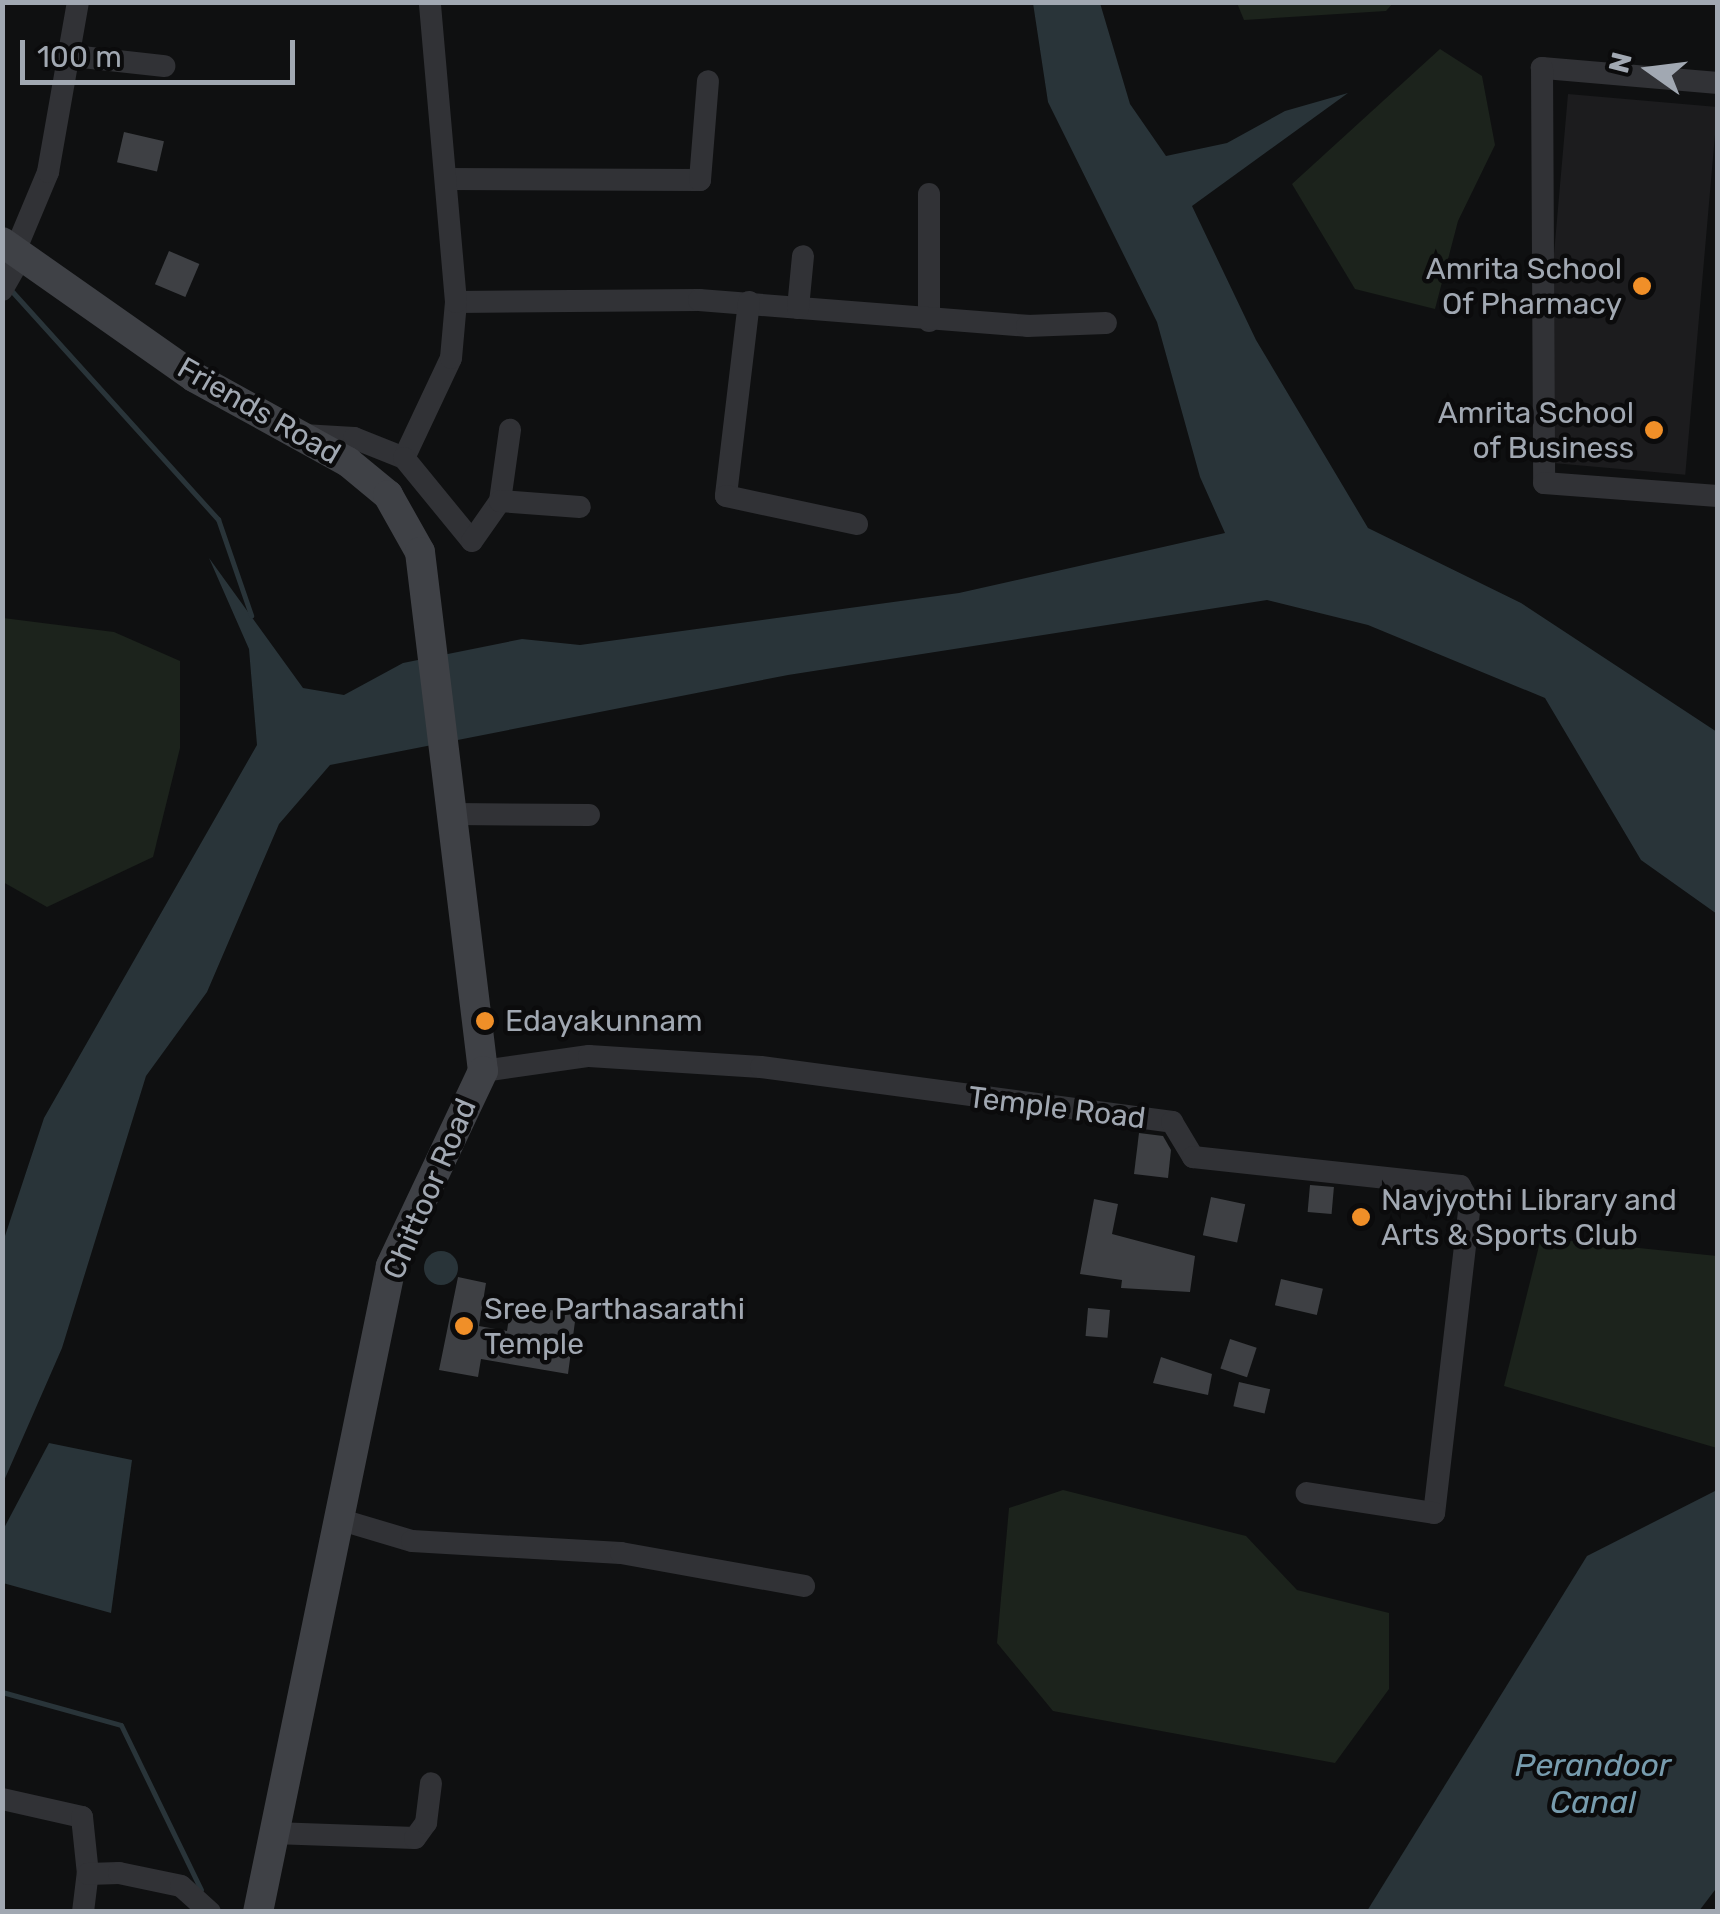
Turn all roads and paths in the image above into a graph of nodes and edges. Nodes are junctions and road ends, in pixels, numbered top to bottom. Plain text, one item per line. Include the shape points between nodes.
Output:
1 (78, 2) edge
2 (430, 2) edge
3 (72, 56) junction
4 (164, 66) dead end
5 (708, 81) dead end
6 (1718, 82) edge
7 (446, 179) junction
8 (929, 194) dead end
9 (804, 256) dead end
10 (11, 263) edge
11 (456, 302) junction
12 (750, 302) junction
13 (798, 308) junction
14 (930, 320) junction
15 (1106, 322) dead end
16 (510, 430) dead end
17 (302, 436) junction
18 (404, 458) junction
19 (1718, 496) edge
20 (500, 501) junction
21 (580, 506) dead end
22 (857, 524) dead end
23 (431, 639) joint
24 (453, 814) junction
25 (590, 815) dead end
26 (482, 1072) junction
27 (1307, 1493) dead end
28 (338, 1519) junction
29 (804, 1586) dead end
30 (431, 1783) dead end
31 (2, 1799) edge
32 (273, 1833) junction
33 (88, 1874) junction
34 (83, 1912) edge
35 (210, 1912) edge
36 (258, 1912) edge

1 - 3 street
2 - 7 street
3 - 4 street
3 - 10 street via 48,172
5 - 7 street via 700,180
6 - 19 street via 1542,68 1544,483
7 - 11 street
8 - 14 street
9 - 13 street
10 - 17 main road, Friends Road
11 - 12 street
11 - 18 street via 445,374
12 - 13 street
12 - 22 street via 726,496
13 - 14 street
14 - 15 street
16 - 20 street
17 - 18 street via 354,438
17 - 23 main road, Friends Road via 370,480 407,520 420,552
18 - 20 street via 472,541
20 - 21 street
23 - 24 main road, Chittoor Road
24 - 25 street
24 - 26 main road, Chittoor Road
26 - 27 street, Temple Road via 589,1056 761,1067 1172,1122 1193,1157 1460,1186 1470,1203 1434,1513
26 - 28 main road, Chittoor Road via 390,1266
28 - 29 street via 412,1541 621,1553
28 - 32 main road, Chittoor Road
30 - 32 street via 426,1823 415,1838
31 - 33 street via 82,1817
32 - 36 main road, Chittoor Road
33 - 34 street
33 - 35 street via 180,1886

